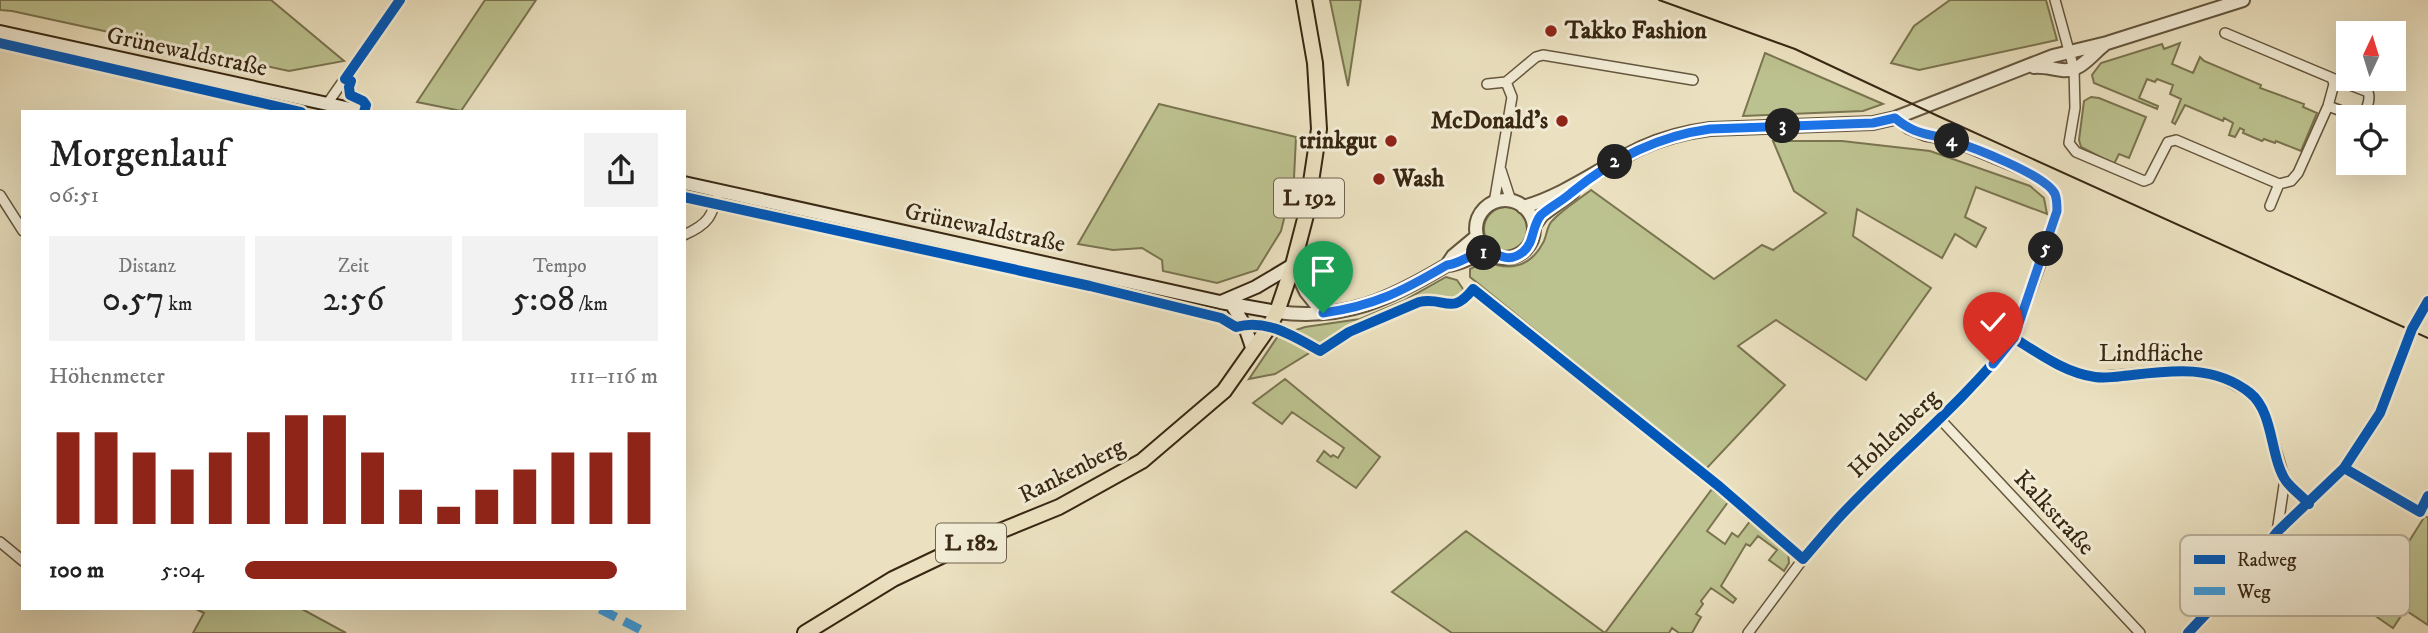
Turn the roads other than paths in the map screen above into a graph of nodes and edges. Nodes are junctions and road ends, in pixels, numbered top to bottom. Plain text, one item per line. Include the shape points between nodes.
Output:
1 (400, 0) edge
2 (1304, 0) edge
3 (2055, 0) edge
4 (2243, 0) edge
5 (0, 32) edge
6 (2225, 33) dead end
7 (2107, 43) junction
8 (2069, 51) junction
9 (2026, 68) junction
10 (2074, 69) junction
11 (2332, 78) junction
12 (1693, 80) dead end
13 (1506, 82) junction
14 (1487, 84) dead end
15 (327, 104) junction
16 (2328, 106) junction
17 (355, 110) edge
18 (1895, 118) junction
19 (1501, 168) junction
20 (1584, 181) junction
21 (686, 183) edge
22 (2279, 184) junction
23 (719, 191) junction
24 (0, 195) edge
25 (1493, 203) junction
26 (1517, 204) junction
27 (2270, 206) dead end
28 (1534, 226) junction
29 (21, 228) edge
30 (686, 234) edge
31 (1477, 236) junction
32 (1488, 252) junction
33 (1293, 265) junction
34 (1447, 265) junction
35 (2428, 301) edge
36 (1226, 304) junction
37 (1277, 312) junction
38 (1323, 313) junction
39 (2014, 338) junction
40 (1252, 350) junction
41 (1940, 419) junction
42 (2344, 468) junction
43 (2285, 479) junction
44 (2428, 496) edge
45 (2309, 504) junction
46 (2277, 532) junction
47 (2275, 535) edge
48 (0, 542) edge
49 (21, 559) edge
50 (2204, 616) edge
51 (2133, 631) edge
52 (805, 633) edge
53 (1748, 633) edge
54 (2188, 633) edge

1 - 15 street
2 - 33 main road, L 192 via 1315,63 1319,129 1314,174
3 - 8 street
4 - 7 street
5 - 15 street, Grünewaldstraße
6 - 11 street
7 - 8 street
7 - 10 street
8 - 9 street
8 - 10 street
9 - 10 street
9 - 18 street
10 - 22 street via 2075,108 2069,143 2076,152 2144,181 2150,179 2168,142 2176,140
11 - 16 street
11 - 16 street via 2368,92 2370,99 2358,117
12 - 13 street via 1543,55
13 - 14 street
13 - 19 street via 1512,97
15 - 17 street, Grünewaldstraße
16 - 22 street via 2298,173
18 - 20 street via 1873,123 1685,132 1642,148
18 - 39 street, Hohlenberg via 1926,136 1949,140 2029,173 2056,195 2057,211
19 - 25 street
19 - 26 street
20 - 26 street via 1542,201
20 - 28 street
21 - 23 street, Grünewaldstraße
22 - 27 street
23 - 30 street via 710,217
23 - 36 street, Grünewaldstraße
24 - 29 street
25 - 26 street
25 - 31 street via 1479,217
26 - 28 street
28 - 32 street via 1524,251 1506,258
31 - 32 street
31 - 34 street
32 - 34 street
33 - 36 street
33 - 37 main road, L 192
33 - 38 street
34 - 38 street, Grünewaldstraße via 1385,300
35 - 42 street via 2379,413
36 - 37 street, Grünewaldstraße
36 - 40 street via 1244,324
37 - 38 street, Grünewaldstraße
37 - 40 main road, Rankenberg / L 182
39 - 41 street, Hohlenberg
39 - 43 street, Lindfläche via 2053,362 2095,377 2175,370 2216,375 2235,383 2252,394 2264,412
40 - 52 main road, Rankenberg / L 182 via 1224,391 1142,461 1059,507 893,579
41 - 51 street, Kalkstraße
41 - 53 street, Hohlenberg via 1848,508
42 - 44 street via 2420,512
42 - 45 street
43 - 45 street, Lindfläche
43 - 46 street, Lindfläche
45 - 46 street
46 - 47 street
48 - 49 street
50 - 54 street

